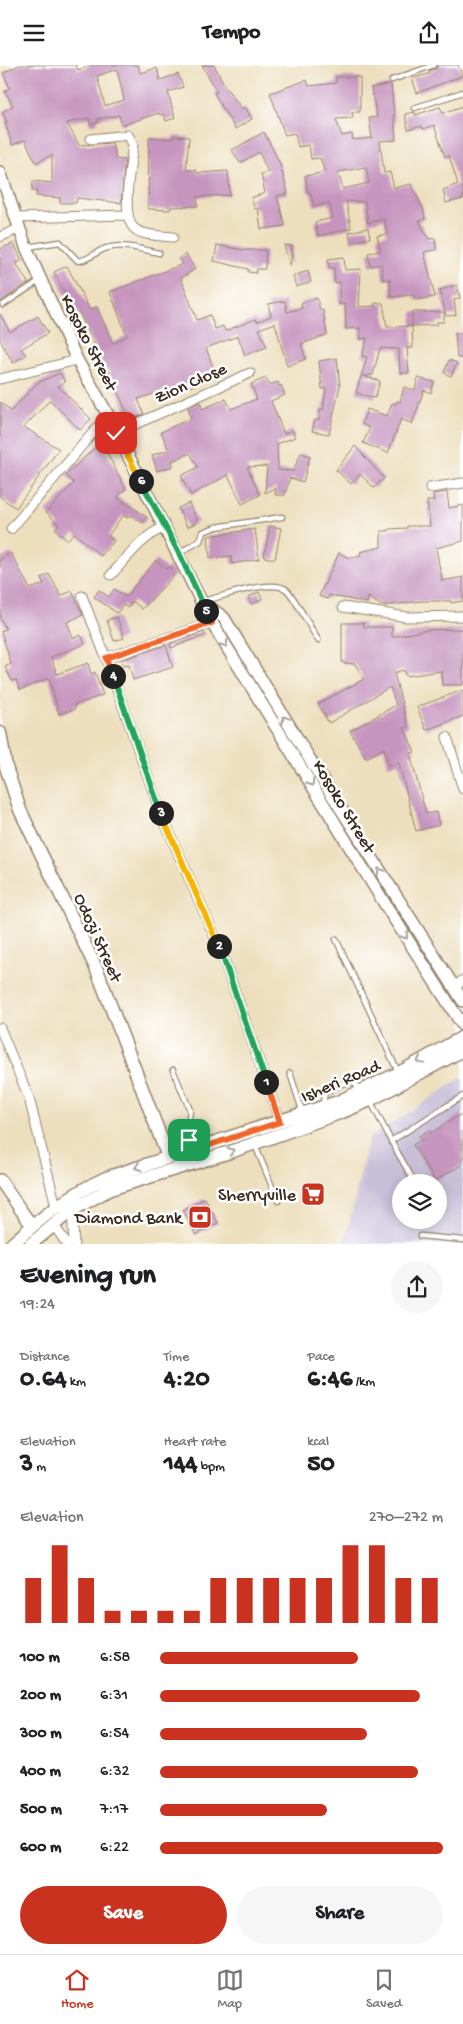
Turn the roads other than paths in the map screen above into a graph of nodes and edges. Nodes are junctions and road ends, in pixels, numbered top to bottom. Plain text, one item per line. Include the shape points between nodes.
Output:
1 (434, 65) edge
2 (392, 80) dead end
3 (463, 92) edge
4 (414, 108) dead end
5 (91, 139) dead end
6 (0, 172) edge
7 (126, 215) junction
8 (17, 223) junction
9 (0, 237) edge
10 (173, 237) dead end
11 (26, 247) junction
12 (160, 253) dead end
13 (40, 280) junction
14 (3, 305) dead end
15 (77, 360) junction
16 (250, 373) dead end
17 (0, 379) edge
18 (108, 415) junction
19 (116, 433) junction
20 (463, 483) edge
21 (430, 488) dead end
22 (282, 517) dead end
23 (164, 528) junction
24 (11, 529) dead end
25 (179, 553) junction
26 (111, 575) dead end
27 (82, 596) dead end
28 (202, 602) junction
29 (343, 607) dead end
30 (463, 616) edge
31 (212, 623) junction
32 (318, 640) dead end
33 (106, 658) junction
34 (0, 733) edge
35 (447, 737) dead end
36 (463, 789) edge
37 (400, 902) junction
38 (388, 909) junction
39 (336, 939) dead end
40 (459, 984) edge
41 (463, 1001) edge
42 (463, 1026) edge
43 (0, 1028) edge
44 (463, 1037) edge
45 (463, 1050) edge
46 (173, 1070) dead end
47 (290, 1073) dead end
48 (399, 1073) junction
49 (366, 1095) junction
50 (463, 1096) edge
51 (303, 1115) junction
52 (280, 1122) junction
53 (392, 1141) junction
54 (254, 1143) junction
55 (192, 1151) junction
56 (168, 1157) junction
57 (410, 1174) edge
58 (0, 1180) edge
59 (278, 1201) dead end
60 (56, 1207) junction
61 (72, 1210) junction
62 (53, 1224) junction
63 (32, 1226) junction
64 (420, 1236) dead end
65 (463, 1240) edge
66 (12, 1244) edge
67 (31, 1244) edge
68 (67, 1244) edge
69 (74, 1244) edge

1 - 2 lane
3 - 4 lane
5 - 7 street via 128,135 131,139
6 - 8 street, Kosoko Street
7 - 8 street
7 - 10 street via 134,229
8 - 9 street
8 - 11 street, Kosoko Street
11 - 12 lane via 60,241 78,261 117,245
11 - 13 street, Kosoko Street
13 - 14 lane
13 - 15 street, Kosoko Street
15 - 17 street
15 - 18 street, Kosoko Street
16 - 19 street, Zion Close
18 - 19 street, Kosoko Street
18 - 24 street
19 - 23 street, Kosoko Street
20 - 21 street
22 - 25 lane via 216,527 203,532 200,541
23 - 25 street, Kosoko Street
23 - 26 street via 150,536
25 - 28 street, Kosoko Street
27 - 33 street
28 - 31 street, Kosoko Street
28 - 32 lane via 257,587 280,586 289,592
37 -> 28 street, Kosoko Street via 224,618
29 - 30 street via 408,617
31 - 33 street
31 -> 38 street, Kosoko Street
33 - 52 street via 160,811 221,951
34 - 56 main road, Odozi Street via 6,767 20,810 96,970
35 - 36 street
37 - 38 street
37 - 40 street, Kosoko Street
38 -> 42 street, Kosoko Street
39 - 48 lane
40 - 41 street, Kosoko Street
43 - 60 street via 29,1098
44 -> 48 main road, Isheri Road
45 - 49 main road, Isheri Road
46 - 55 lane via 190,1110 187,1135
47 - 51 lane
48 - 49 main road, Isheri Road
49 - 51 main road, Isheri Road
49 - 53 lane
49 - 54 main road, Isheri Road
50 - 53 lane
51 - 52 main road, Isheri Road
52 - 55 main road, Isheri Road
53 - 57 lane
54 - 59 lane
61 -> 54 main road, Isheri Road via 110,1189
55 - 56 main road, Isheri Road
56 -> 60 main road, Isheri Road via 106,1178
58 - 63 street
60 - 63 main road, Isheri Road
61 - 62 main road, Isheri Road
61 - 69 street
62 - 67 main road, Isheri Road
62 - 68 street
63 - 66 main road, Isheri Road
64 - 65 lane

